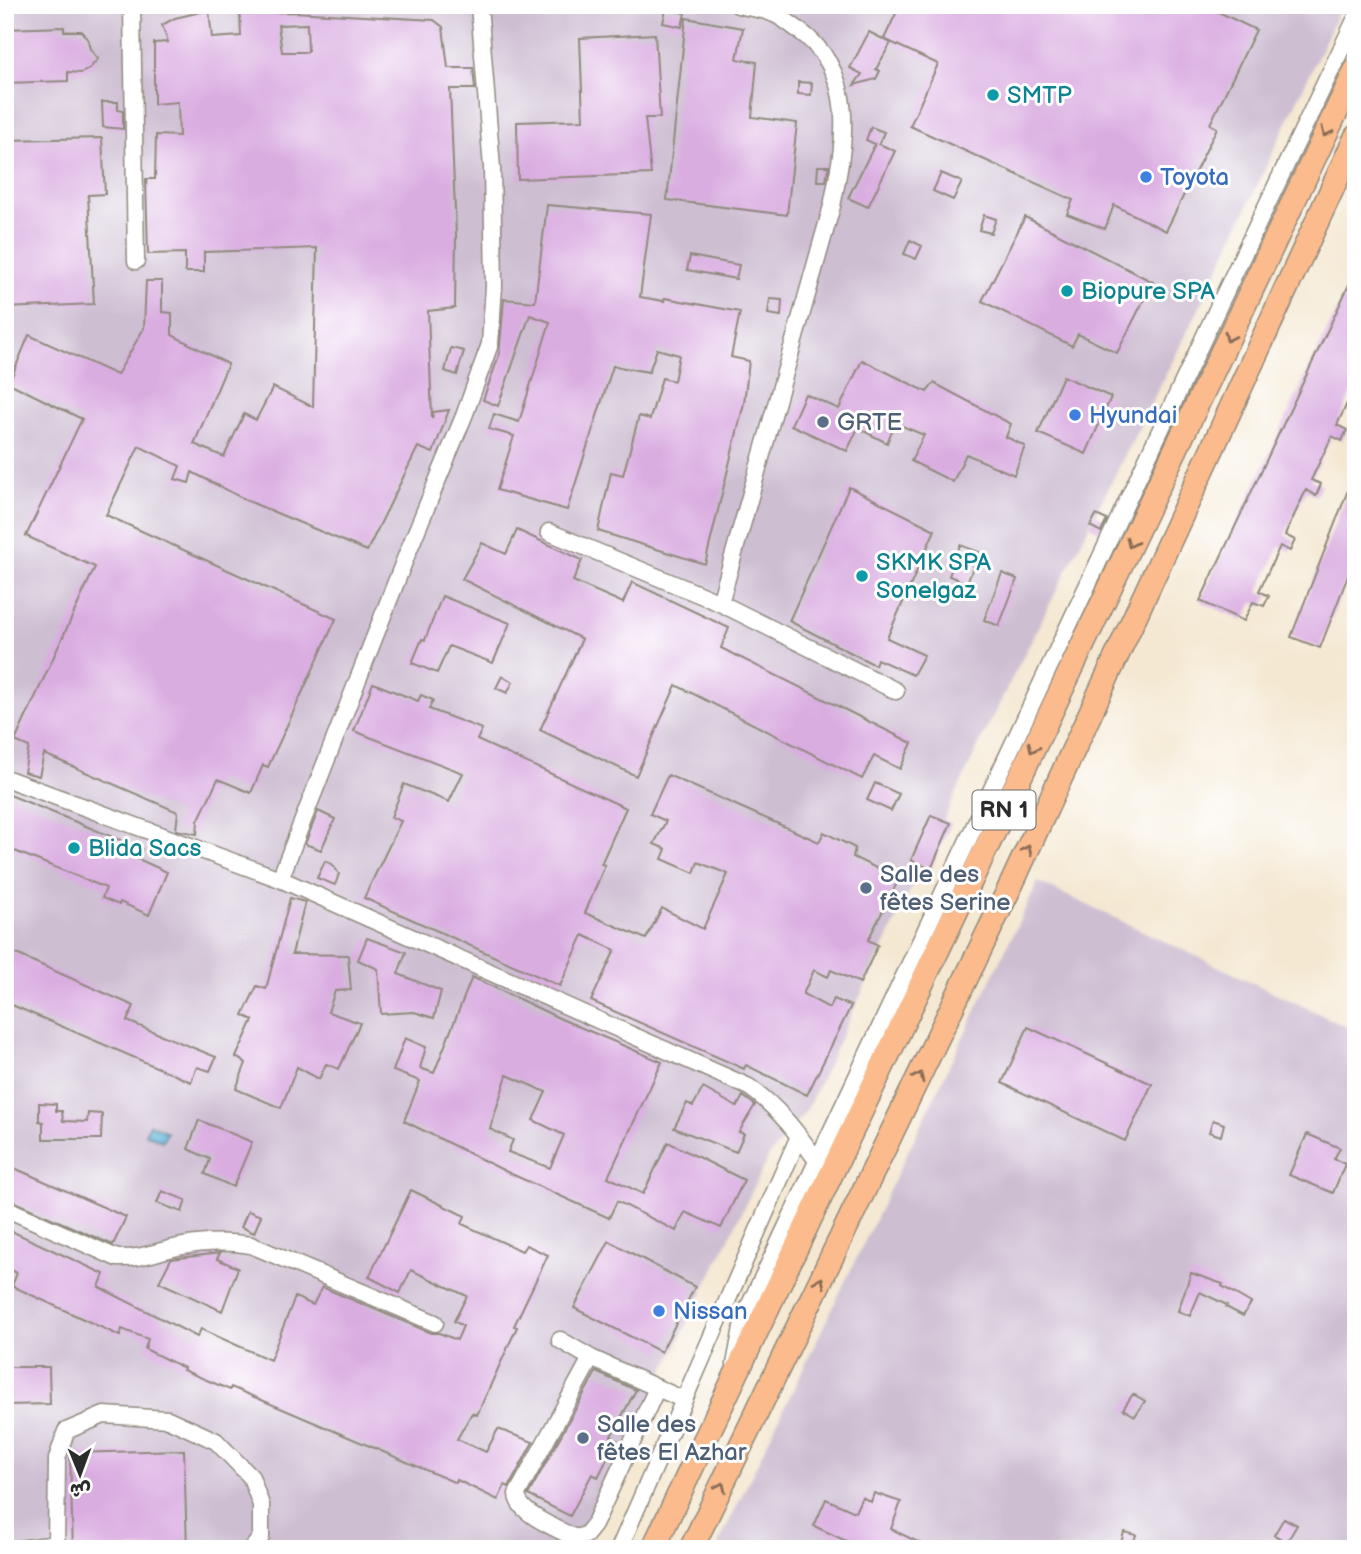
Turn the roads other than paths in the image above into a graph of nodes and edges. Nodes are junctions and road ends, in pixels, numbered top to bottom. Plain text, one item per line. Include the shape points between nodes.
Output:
1 (132, 5) edge
2 (479, 5) edge
3 (738, 5) edge
4 (1356, 18) edge
5 (1356, 70) edge
6 (1356, 137) edge
7 (136, 261) dead end
8 (549, 532) dead end
9 (720, 603) junction
10 (895, 691) dead end
11 (5, 778) edge
12 (280, 879) junction
13 (799, 1136) junction
14 (818, 1162) junction
15 (5, 1208) edge
16 (435, 1324) dead end
17 (560, 1340) dead end
18 (591, 1358) junction
19 (732, 1384) junction
20 (657, 1388) junction
21 (684, 1400) junction
22 (56, 1547) edge
23 (19, 1549) edge
24 (252, 1549) edge
25 (619, 1549) edge
26 (653, 1549) edge
27 (691, 1549) edge

1 - 7 street
2 - 12 street via 492,168 490,344
3 - 9 street via 775,14 810,38 830,64 843,103 845,128 832,206
4 - 14 street
5 -> 19 highway, RN 1
27 -> 6 highway, RN 1 via 1012,883
8 - 9 street
9 - 10 street
11 - 12 street
12 - 13 street via 749,1087 769,1101
13 - 14 street
13 - 21 street
14 - 19 street via 744,1317
15 - 16 street via 117,1258 137,1259 178,1247 226,1241 251,1245
17 - 18 street
18 - 20 street
18 - 20 street via 517,1494 524,1511 575,1538 586,1535 594,1525
19 - 26 highway, RN 1
20 - 21 street
21 - 25 street
22 - 23 street
22 - 24 street via 57,1459 66,1431 104,1415 168,1419 216,1441 251,1477 261,1505 261,1537

